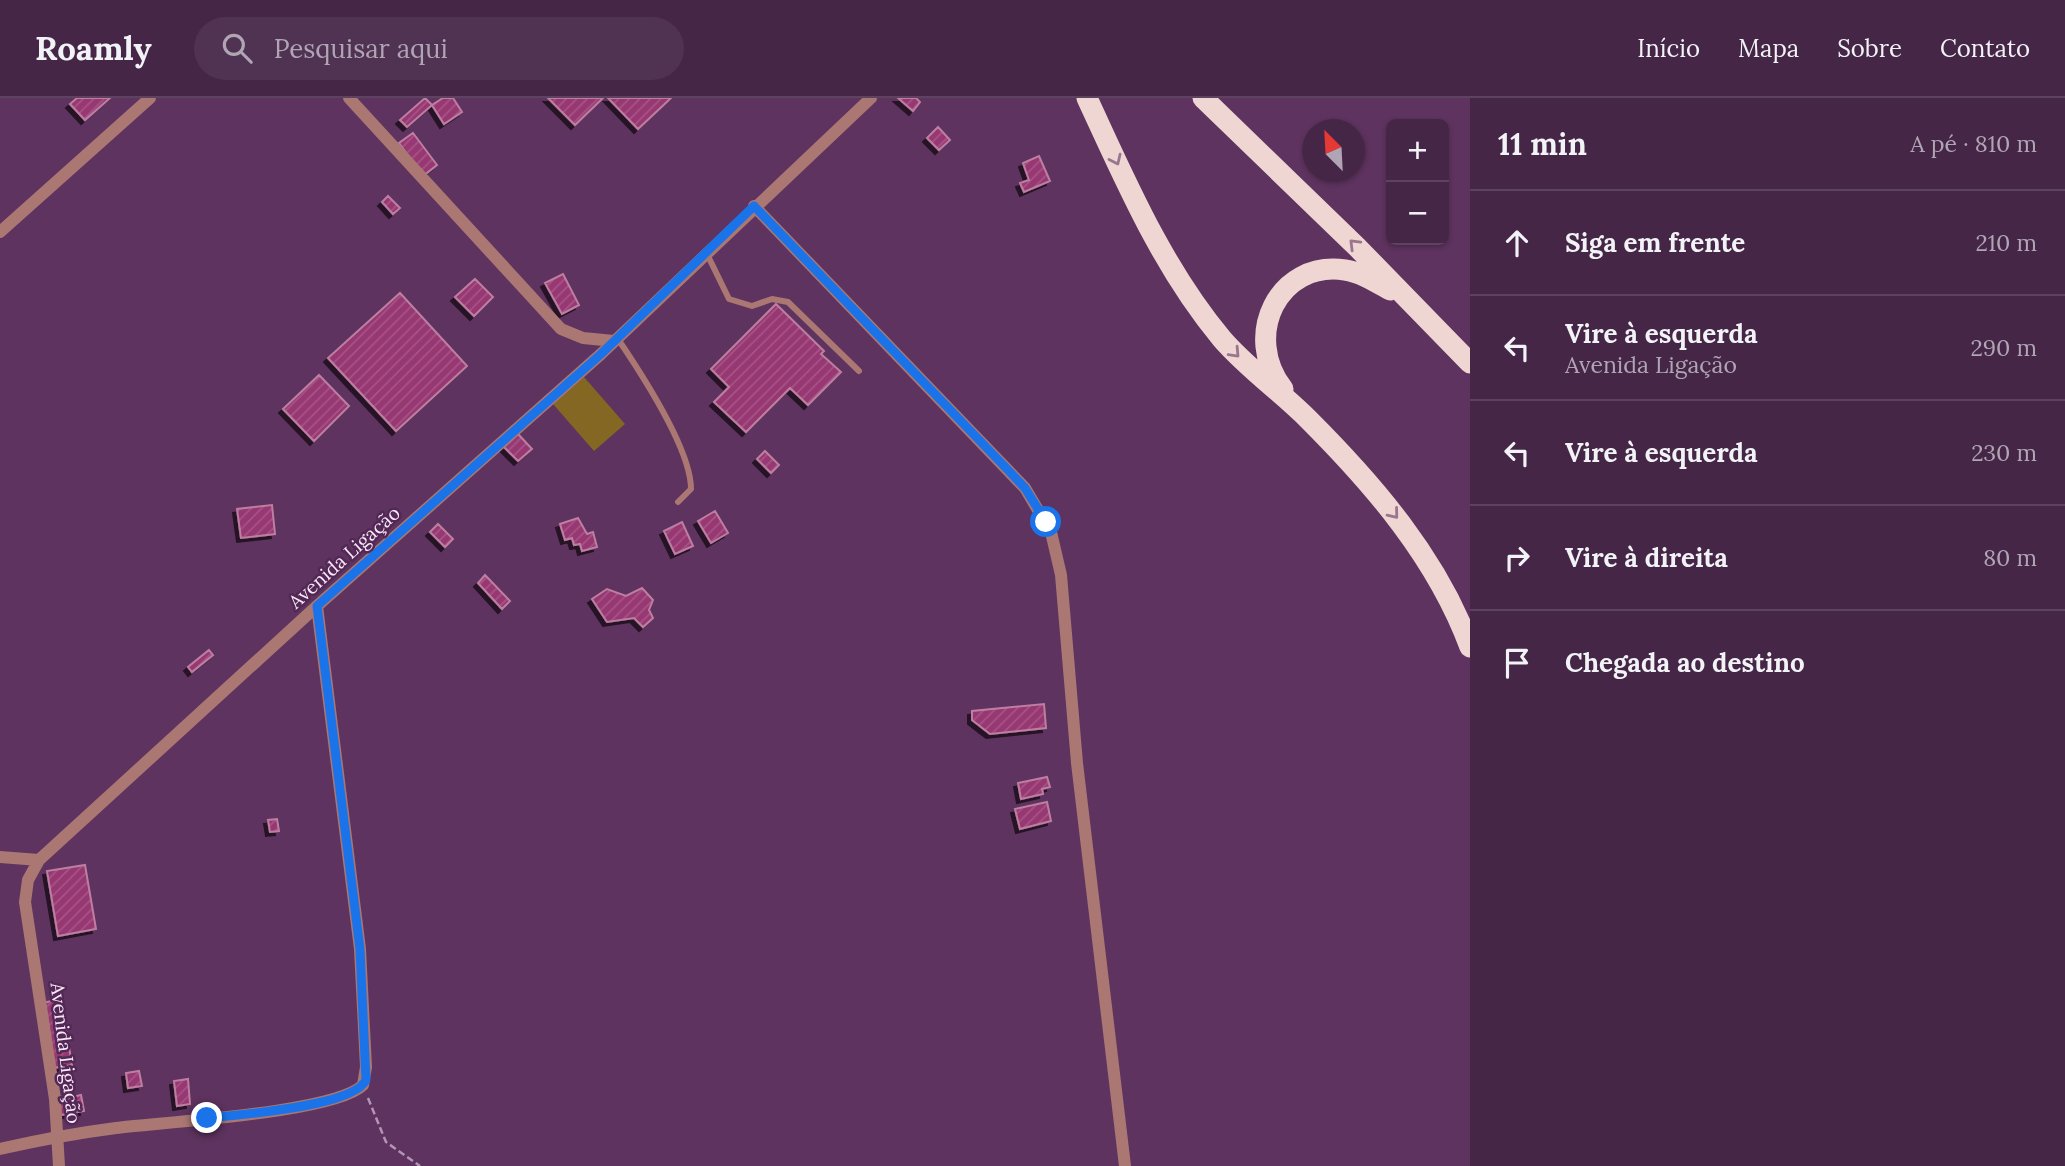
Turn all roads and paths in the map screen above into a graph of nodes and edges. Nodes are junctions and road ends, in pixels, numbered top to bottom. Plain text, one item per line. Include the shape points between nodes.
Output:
1 (149, 98) edge
2 (349, 98) edge
3 (870, 98) edge
4 (1087, 98) edge
5 (1203, 98) edge
6 (754, 206) junction
7 (0, 232) edge
8 (706, 252) junction
9 (1404, 297) junction
10 (615, 339) junction
11 (1470, 363) edge
12 (859, 370) dead end
13 (1306, 417) junction
14 (678, 502) dead end
15 (317, 606) junction
16 (1470, 647) edge
17 (0, 857) edge
18 (39, 860) junction
19 (353, 1092) junction
20 (57, 1136) junction
21 (0, 1149) edge
22 (59, 1166) edge
23 (420, 1166) edge
24 (1125, 1166) edge

1 - 7 street
2 - 10 street via 561,329 583,338
3 - 6 street, Avenida Ligação
4 -> 13 highway via 1149,230 1184,288 1238,357
9 -> 5 highway
6 - 8 street, Avenida Ligação
6 - 24 street via 1025,488 1051,532 1061,575 1077,763
8 - 10 street, Avenida Ligação
8 - 12 lane via 729,299 752,306 772,299 788,302
9 - 11 highway
9 - 13 highway via 1345,270 1306,276 1282,294 1267,319 1264,350 1274,376
10 - 14 lane via 684,456 691,489
10 - 15 street, Avenida Ligação
13 -> 16 highway via 1409,533 1448,597
15 - 18 street, Avenida Ligação
15 - 19 street via 360,949 366,1074 363,1085
17 - 18 street
18 - 20 street, Avenida Ligação via 28,880 25,902
19 - 20 street via 286,1109
19 - 23 path via 366,1095 386,1142
20 - 21 street
20 - 22 street, Avenida Ligação

